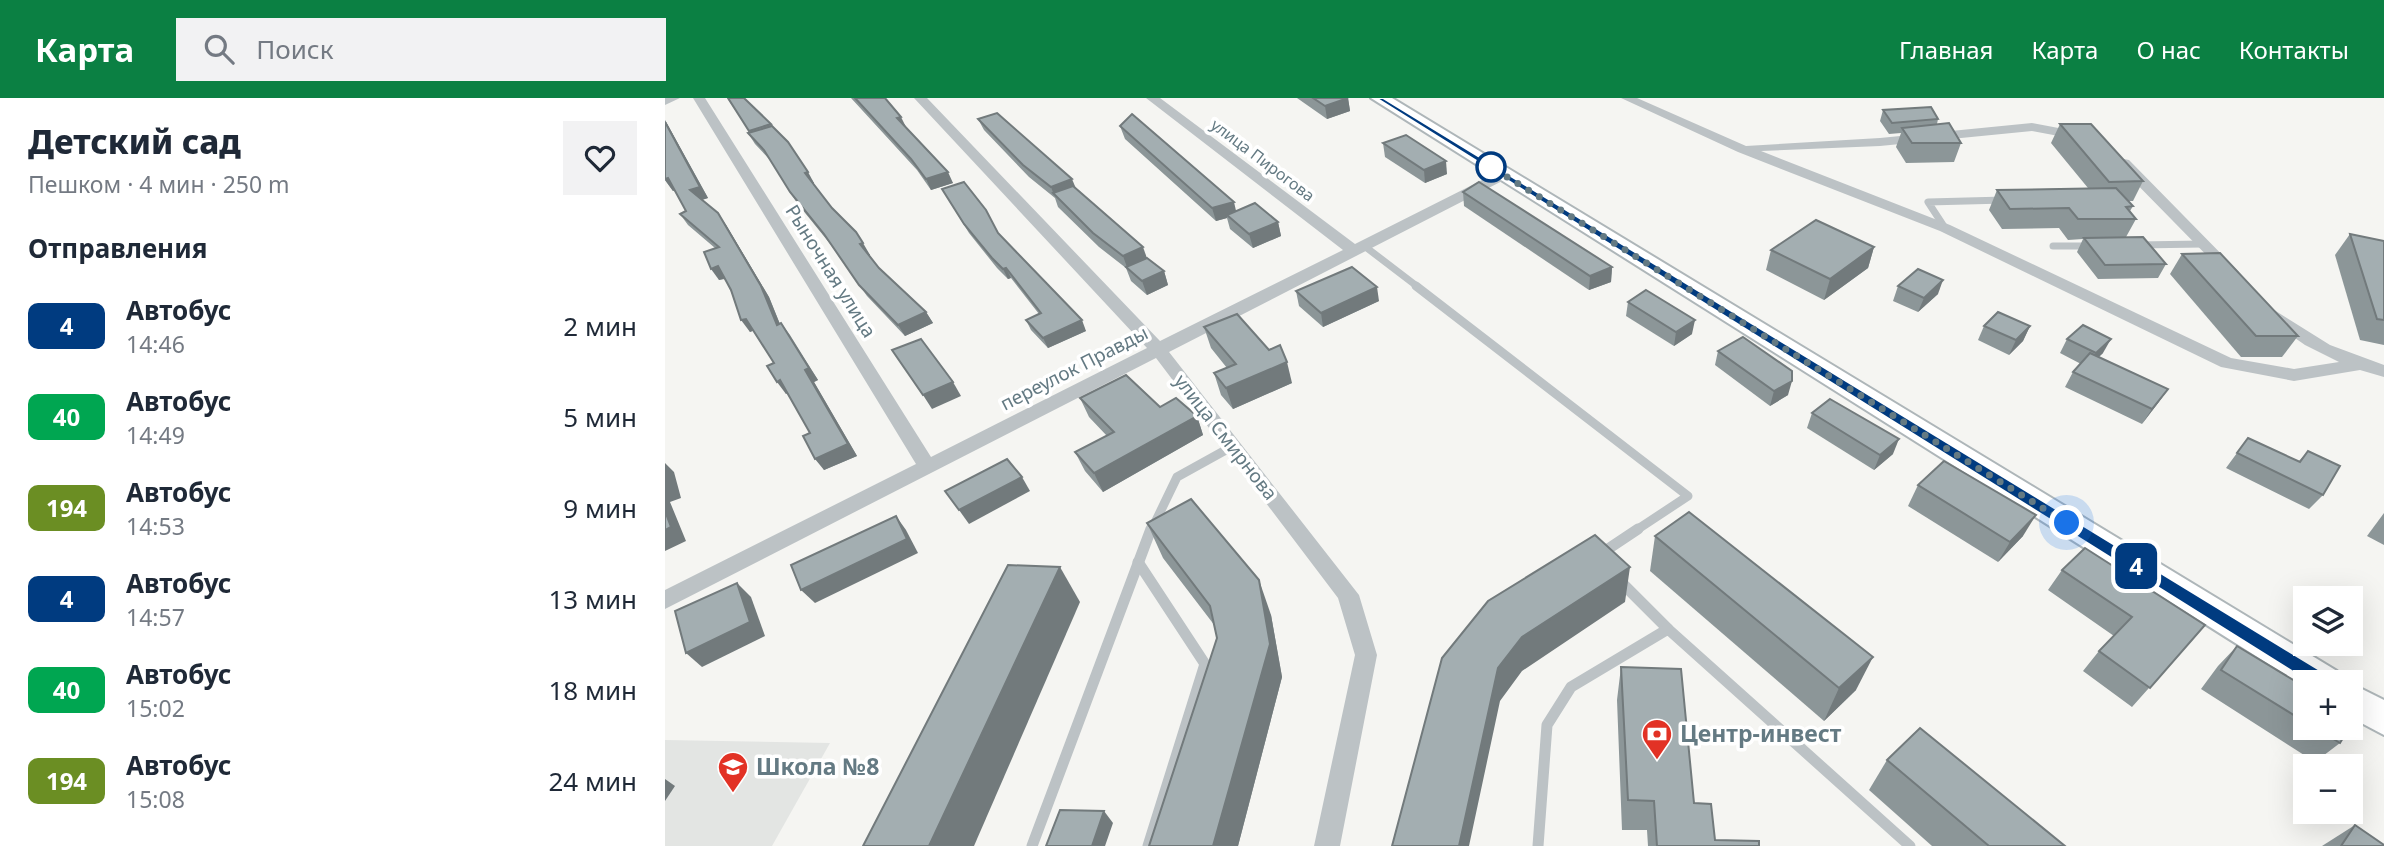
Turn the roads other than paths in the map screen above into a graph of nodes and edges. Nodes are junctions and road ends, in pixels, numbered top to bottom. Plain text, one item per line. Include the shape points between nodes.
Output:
1 (674, 98) edge
2 (699, 98) edge
3 (920, 98) edge
4 (1152, 98) edge
5 (1380, 98) edge
6 (1627, 98) edge
7 (665, 101) edge
8 (2090, 138) edge
9 (1743, 149) junction
10 (2111, 150) edge
11 (1503, 175) junction
12 (2011, 200) edge
13 (1945, 228) junction
14 (2203, 244) junction
15 (2107, 245) edge
16 (2121, 245) edge
17 (2053, 246) dead end
18 (1358, 248) junction
19 (2241, 283) edge
20 (2260, 302) edge
21 (1158, 349) junction
22 (2357, 365) junction
23 (2384, 371) edge
24 (1233, 446) junction
25 (927, 466) junction
26 (1138, 562) junction
27 (1605, 566) edge
28 (1614, 575) edge
29 (665, 600) edge
30 (1668, 629) junction
31 (2306, 670) edge
32 (2363, 706) edge
33 (2384, 719) edge
34 (1032, 846) edge
35 (1148, 846) edge
36 (1327, 846) edge
37 (1538, 846) edge
38 (1910, 846) edge

1 - 7 street
2 - 25 street, Рыночная улица
3 - 21 street, улица Смирнова
4 - 18 street, улица Пирогова
5 - 11 main road
6 - 9 street
8 - 9 street via 2032,127
9 - 13 street
10 - 14 street
11 - 18 street, переулок Правды
11 - 31 main road
12 - 13 lane via 1928,202
13 - 22 street via 2227,363 2294,375
14 - 16 lane
14 - 19 street
15 - 17 lane
18 - 21 street, переулок Правды
18 - 27 lane via 1688,496 1596,557
20 - 22 street via 2304,340
21 - 24 street, улица Смирнова
21 - 25 street, переулок Правды
22 - 23 street
24 - 26 lane via 1177,477
24 - 36 street, улица Смирнова via 1348,595 1366,655
25 - 29 street, переулок Правды
26 - 34 lane
26 - 35 lane via 1205,664
28 - 30 lane
30 - 37 lane via 1571,687 1547,725
30 - 38 lane
32 - 33 main road

